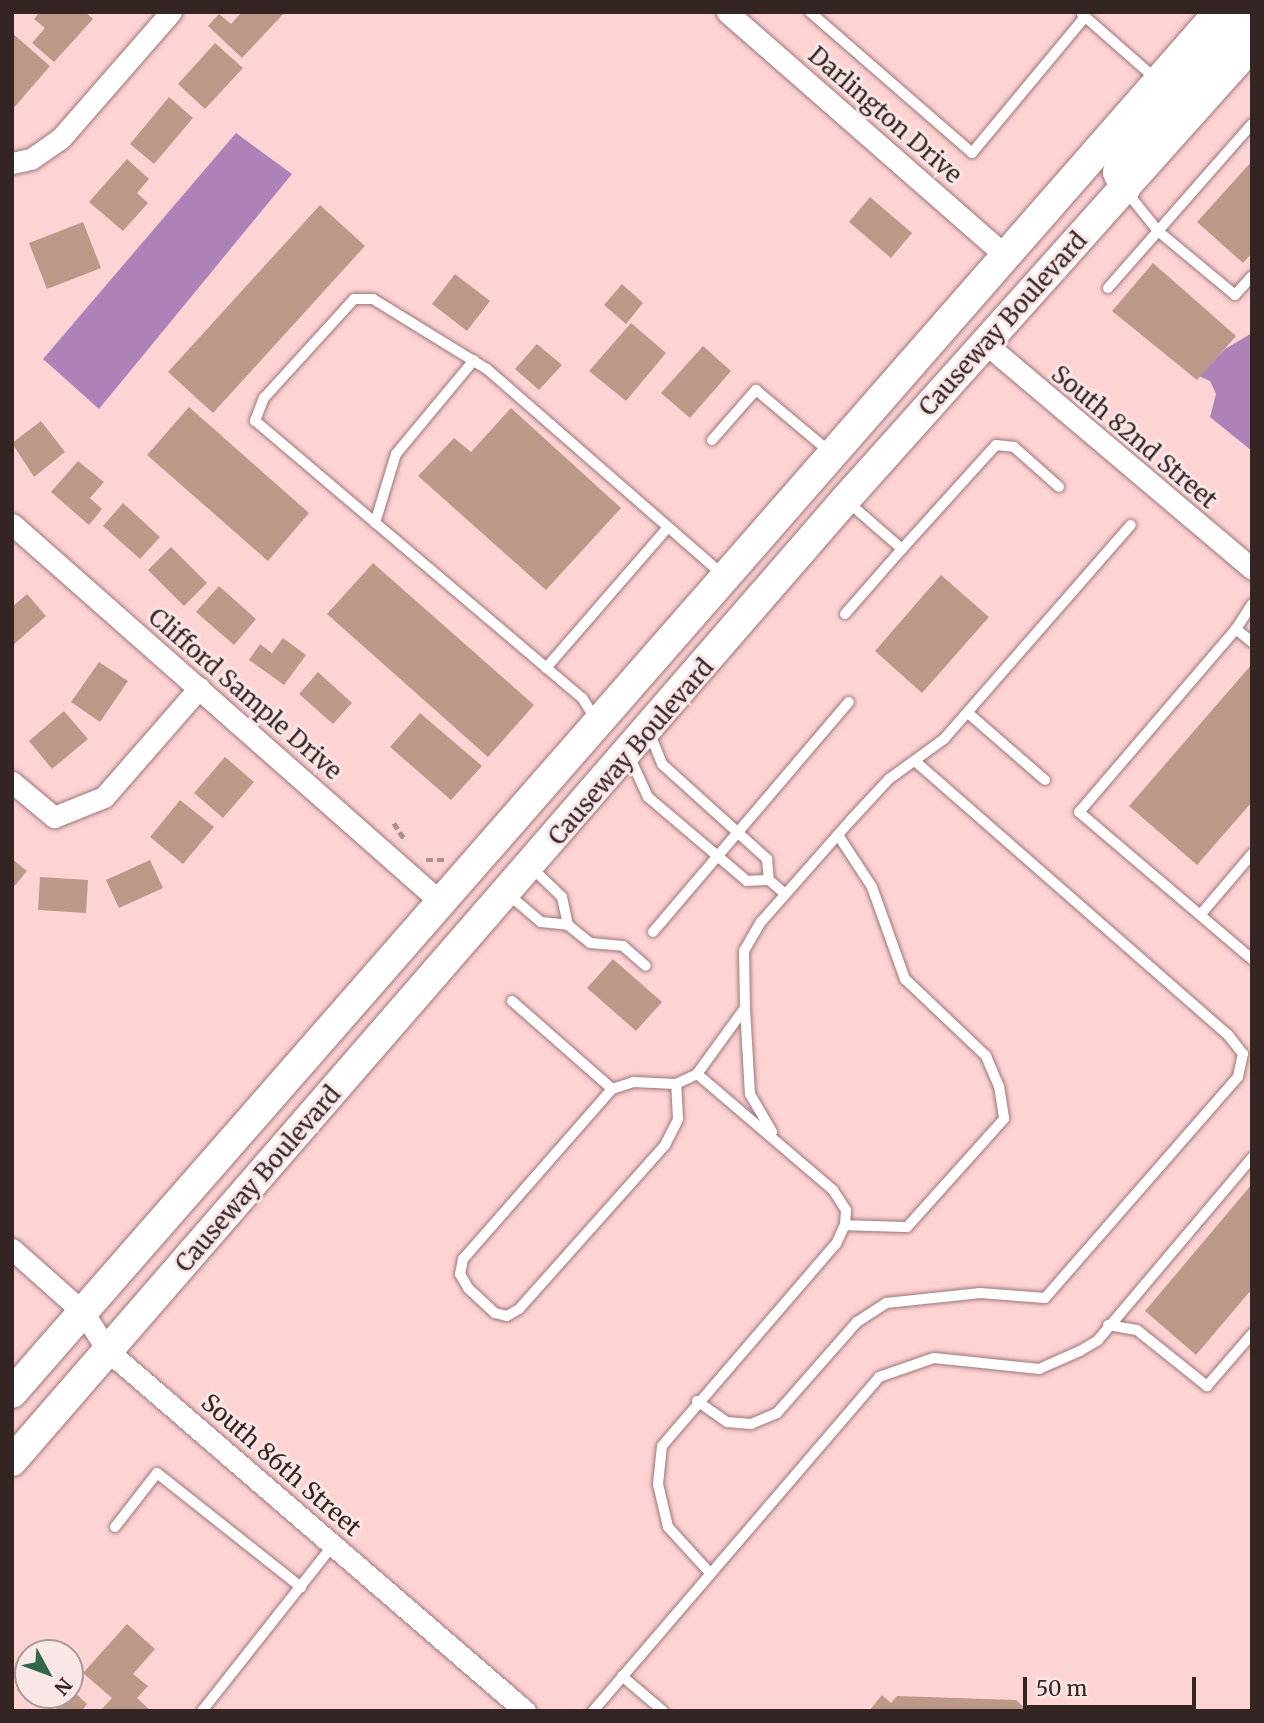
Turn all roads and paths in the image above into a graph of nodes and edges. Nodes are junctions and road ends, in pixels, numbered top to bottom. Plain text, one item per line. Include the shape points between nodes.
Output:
1 (171, 12) edge
2 (727, 12) edge
3 (810, 12) edge
4 (1219, 12) edge
5 (1247, 12) edge
6 (1083, 15) edge
7 (1252, 45) edge
8 (1159, 82) junction
9 (1252, 124) edge
10 (12, 163) edge
11 (1125, 189) junction
12 (1158, 232) junction
13 (1007, 258) junction
14 (1252, 276) edge
15 (1108, 288) dead end
16 (985, 343) junction
17 (474, 360) junction
18 (712, 440) dead end
19 (834, 456) junction
20 (1059, 486) dead end
21 (797, 499) junction
22 (845, 500) junction
23 (375, 523) junction
24 (12, 524) edge
25 (1131, 525) dead end
26 (668, 527) junction
27 (902, 549) junction
28 (1252, 569) edge
29 (727, 579) junction
30 (1252, 604) edge
31 (845, 614) dead end
32 (1236, 629) junction
33 (1252, 642) edge
34 (546, 668) junction
35 (199, 688) junction
36 (849, 702) dead end
37 (968, 713) junction
38 (599, 726) junction
39 (650, 731) junction
40 (629, 756) junction
41 (915, 761) junction
42 (1045, 780) dead end
43 (12, 782) edge
44 (394, 823) dead end
45 (737, 832) junction
46 (838, 835) junction
47 (412, 851) dead end
48 (1252, 854) edge
49 (419, 856) dead end
50 (718, 856) junction
51 (453, 859) dead end
52 (531, 867) junction
53 (769, 880) junction
54 (508, 894) junction
55 (786, 894) junction
56 (443, 904) junction
57 (1201, 915) junction
58 (568, 925) junction
59 (653, 932) dead end
60 (1252, 959) edge
61 (646, 966) dead end
62 (422, 992) junction
63 (512, 1001) dead end
64 (745, 1008) junction
65 (697, 1074) junction
66 (676, 1084) junction
67 (612, 1089) junction
68 (786, 1150) junction
69 (1252, 1158) edge
70 (845, 1225) junction
71 (12, 1249) edge
72 (83, 1312) junction
73 (1108, 1325) junction
74 (1252, 1334) edge
75 (108, 1350) junction
76 (12, 1393) edge
77 (697, 1401) junction
78 (12, 1461) edge
79 (116, 1527) dead end
80 (333, 1545) junction
81 (710, 1573) junction
82 (300, 1587) junction
83 (622, 1676) junction
84 (202, 1711) edge
85 (525, 1711) edge
86 (593, 1711) edge
87 (663, 1711) edge

1 - 10 street via 61,138 31,159
2 - 13 street, Darlington Drive
3 - 6 lane via 972,153
4 - 8 main road, Causeway Boulevard
5 - 11 main road via 1128,150 1118,172
6 - 8 lane
7 - 11 main road, Causeway Boulevard
8 - 13 main road, Causeway Boulevard
9 - 12 lane
11 - 12 lane
11 - 16 main road, Causeway Boulevard
12 - 14 lane via 1235,295
12 - 15 lane
13 - 19 main road, Causeway Boulevard
13 - 22 main road via 1007,279 877,441
16 - 22 main road, Causeway Boulevard
16 - 28 street, South 82nd Street
17 - 23 lane via 396,454
17 - 23 lane via 373,299 354,299 264,398 255,421
17 - 26 lane
18 - 19 lane via 756,390
19 - 21 main road, Causeway Boulevard
20 - 27 lane via 1014,447 996,445
21 - 29 main road, Causeway Boulevard
21 - 40 main road via 780,538 755,574 641,705
22 - 27 lane
22 - 39 main road, Causeway Boulevard
23 - 34 lane
24 - 35 street, Clifford Sample Drive
25 - 37 lane
26 - 29 lane
26 - 34 lane
27 - 31 lane
29 - 38 main road, Causeway Boulevard
30 - 32 lane
32 - 33 lane
32 - 57 lane via 1079,812
34 - 38 lane via 582,698
35 - 43 street via 104,797 54,817
35 - 56 street, Clifford Sample Drive
36 - 45 lane
37 - 41 lane
37 - 42 lane
38 - 56 main road, Causeway Boulevard
38 - 62 main road via 593,760 450,923 424,964
39 - 40 main road, Causeway Boulevard
39 - 45 lane via 662,764
40 - 50 lane via 648,797
40 - 52 main road, Causeway Boulevard
41 - 46 lane via 889,779
41 - 77 lane via 1228,1035 1243,1054 1238,1077 1045,1298 980,1293 886,1303 857,1322 777,1413 751,1424 727,1422
44 - 47 path
45 - 50 lane
45 - 53 lane via 766,859
46 - 55 lane
46 - 70 lane via 872,887 905,979 986,1056 999,1086 1004,1119 907,1227
48 - 57 lane
49 - 51 path via 436,862
50 - 53 lane via 747,880
50 - 59 lane
52 - 54 main road, Causeway Boulevard
52 - 58 lane via 562,897
53 - 55 lane
54 - 58 lane via 541,922
54 - 62 main road, Causeway Boulevard
55 - 64 lane via 744,951
56 - 72 main road, Causeway Boulevard
57 - 60 lane
58 - 61 lane via 590,943 623,946
62 - 75 main road, Causeway Boulevard
63 - 67 lane
64 - 65 lane
64 - 68 lane via 750,1094
65 - 66 lane
65 - 68 lane
66 - 67 lane via 633,1082
66 - 67 lane via 678,1119 665,1145 519,1309 507,1315 495,1313 468,1288 460,1274 463,1259
68 - 70 lane via 833,1190 846,1210
69 - 73 lane
70 - 77 lane via 835,1244
71 - 72 street, South 86th Street
72 - 75 street, South 86th Street
72 - 76 main road, Causeway Boulevard
73 - 74 lane via 1137,1330 1207,1387
73 - 81 lane via 1098,1340 1039,1369 934,1358 879,1377
75 - 78 main road, Causeway Boulevard
75 - 80 street, South 86th Street
77 - 81 lane via 662,1446 658,1484 668,1527
79 - 82 lane via 156,1473
80 - 82 lane
80 - 85 street, South 86th Street
81 - 83 lane
82 - 84 lane
83 - 86 lane
83 - 87 lane

